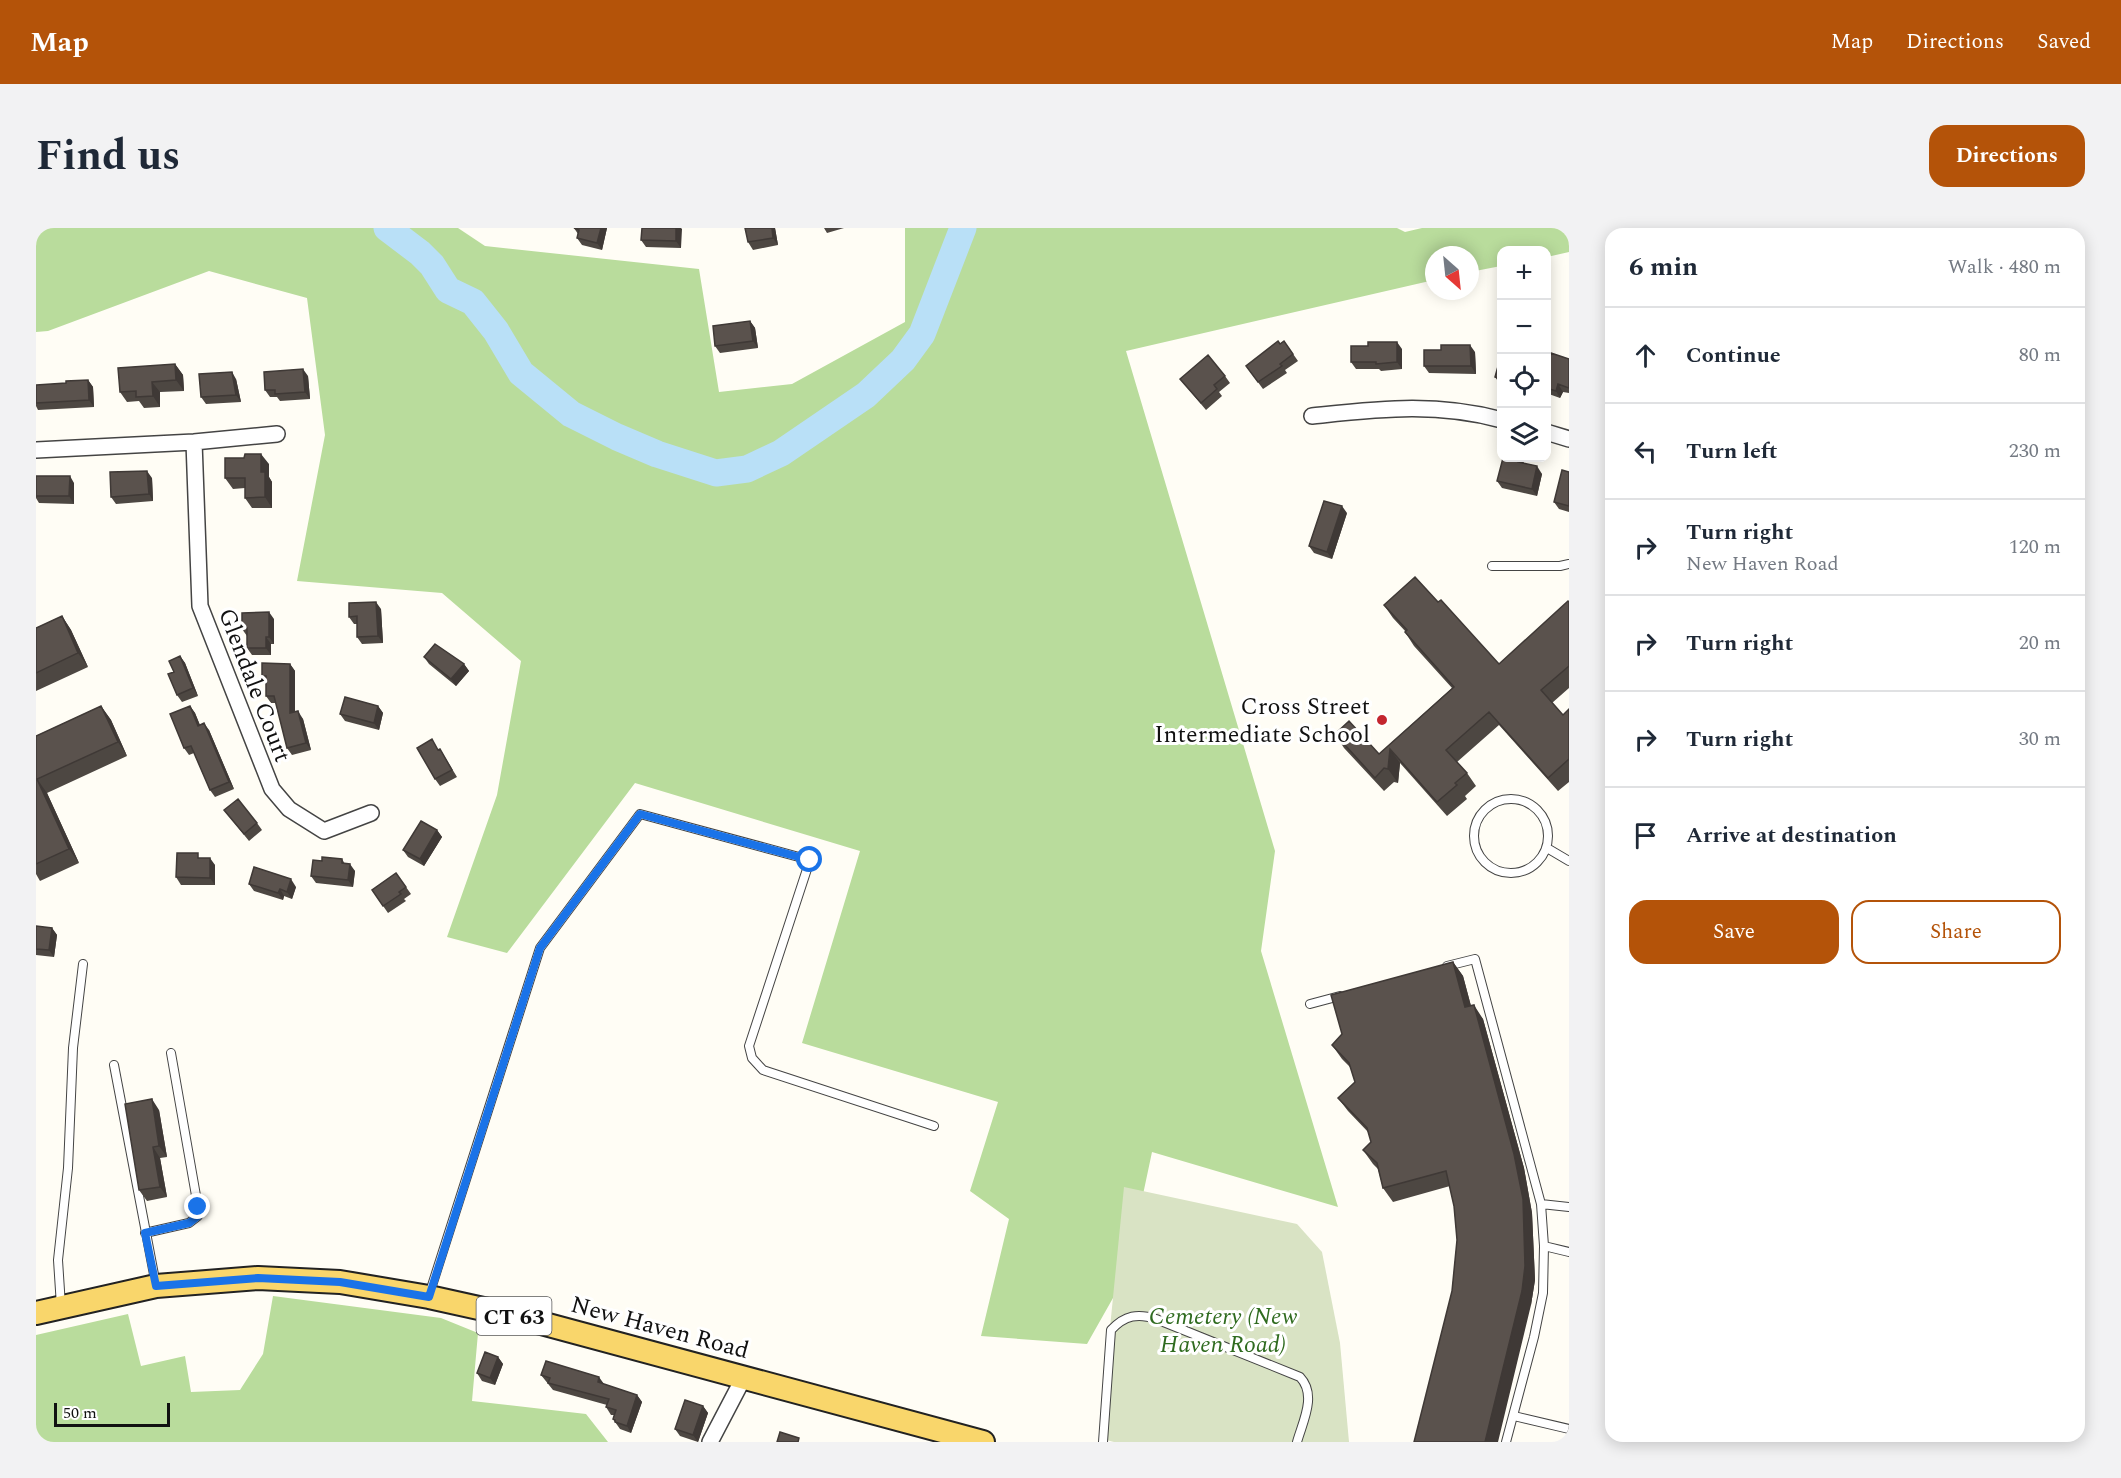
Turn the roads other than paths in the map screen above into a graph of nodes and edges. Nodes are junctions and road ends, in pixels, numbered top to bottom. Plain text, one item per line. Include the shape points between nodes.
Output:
1 (1312, 416) dead end
2 (1497, 419) edge
3 (277, 434) dead end
4 (1551, 434) edge
5 (1569, 439) edge
6 (194, 442) junction
7 (36, 450) edge
8 (1569, 564) edge
9 (1492, 566) dead end
10 (370, 813) dead end
11 (1547, 848) junction
12 (1569, 861) edge
13 (83, 964) dead end
14 (1442, 968) edge
15 (1343, 995) edge
16 (1310, 1004) dead end
17 (171, 1053) dead end
18 (114, 1065) dead end
19 (934, 1126) dead end
20 (1541, 1204) junction
21 (1569, 1207) edge
22 (145, 1233) junction
23 (1544, 1246) junction
24 (1569, 1252) edge
25 (156, 1286) junction
26 (429, 1297) junction
27 (62, 1308) junction
28 (36, 1313) edge
29 (744, 1377) junction
30 (1514, 1416) junction
31 (1569, 1429) edge
32 (710, 1442) edge
33 (983, 1442) edge
34 (1103, 1442) edge
35 (1297, 1442) edge
36 (1506, 1442) edge

1 - 2 street via 1431,407
3 - 6 street
4 - 5 street
6 - 7 street
6 - 10 street, Glendale Court via 200,606 272,789 289,809 324,831
8 - 9 lane
11 - 11 lane via 1531,868 1520,873 1495,870 1485,862 1474,840 1479,817 1487,807 1504,800 1522,800 1533,806 1547,825
11 - 12 lane
13 - 27 lane via 58,1260
14 - 20 lane via 1475,958
15 - 16 lane
17 - 22 lane via 198,1216 189,1223
18 - 22 lane
19 - 26 lane via 763,1070 752,1058 749,1046 810,860 640,814 540,948
20 - 21 lane
20 - 23 lane
22 - 25 lane
23 - 24 lane
23 - 30 lane via 1543,1293
25 - 26 main road, New Haven Road / CT 63 via 258,1278 340,1282
25 - 27 main road, New Haven Road / CT 63
26 - 29 main road, New Haven Road / CT 63
27 - 28 main road, New Haven Road / CT 63
29 - 32 street
29 - 33 main road, New Haven Road / CT 63
30 - 31 lane
30 - 36 lane
34 - 35 lane via 1111,1330 1136,1315 1156,1319 1300,1377 1309,1396

